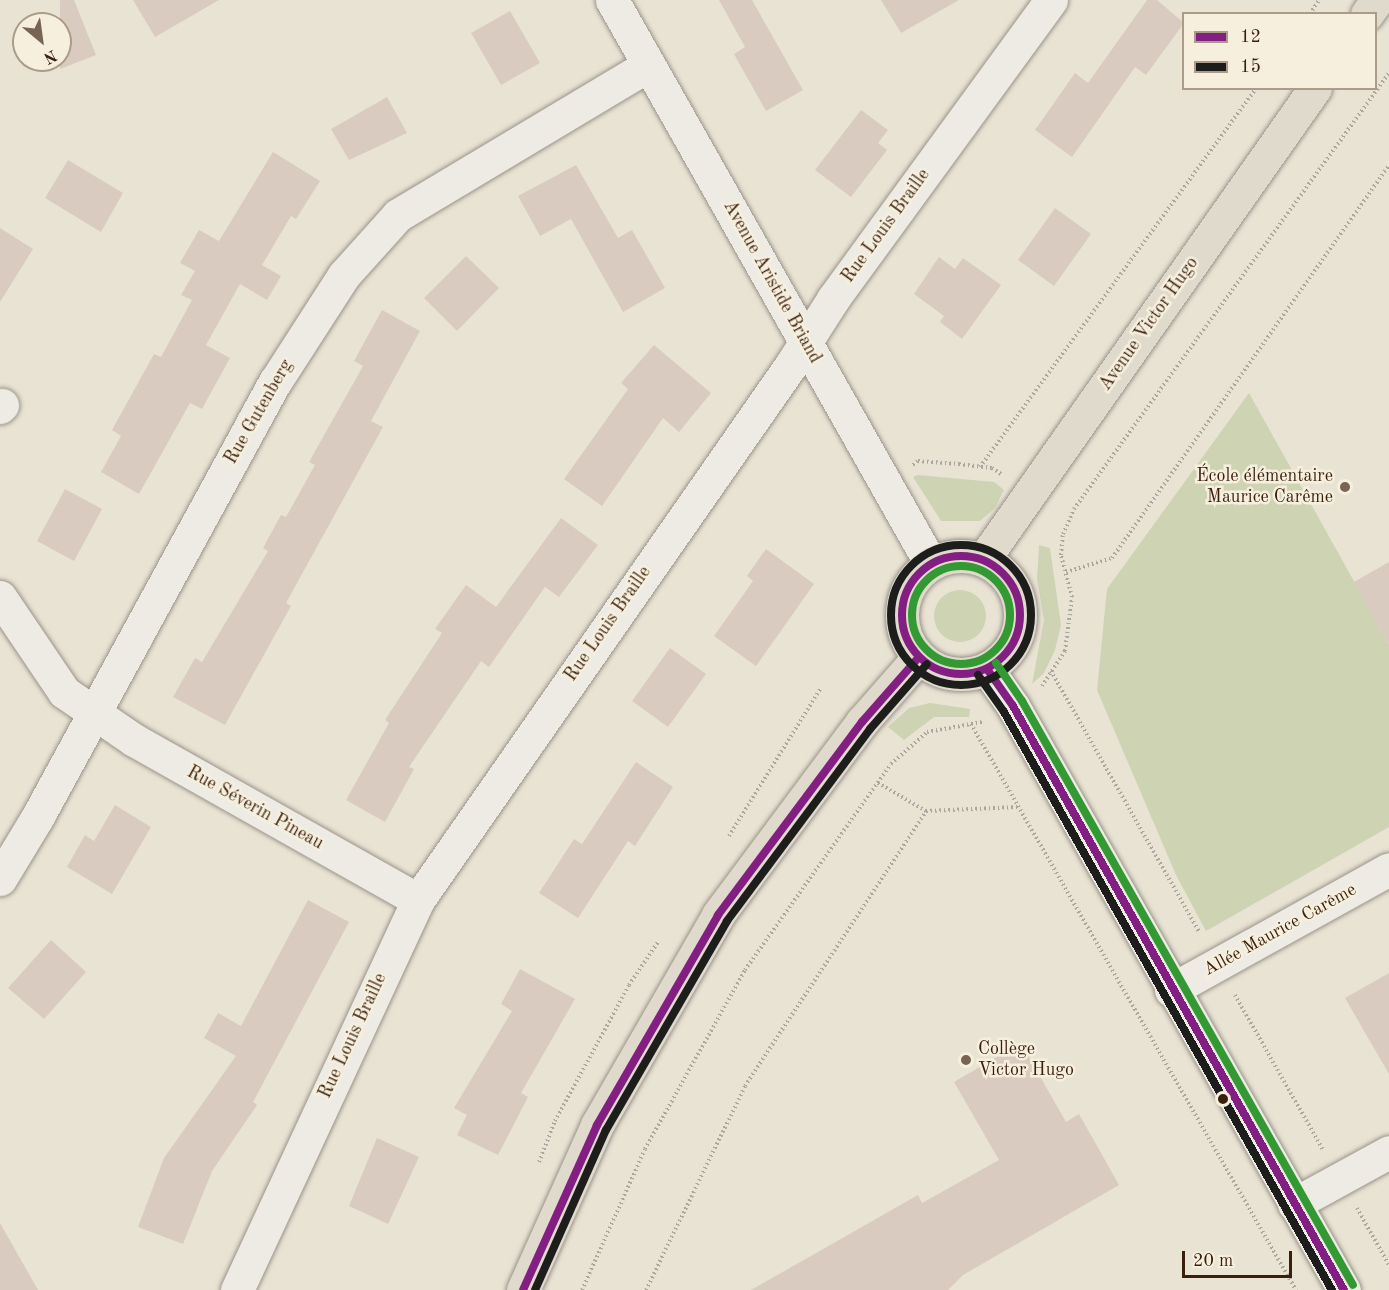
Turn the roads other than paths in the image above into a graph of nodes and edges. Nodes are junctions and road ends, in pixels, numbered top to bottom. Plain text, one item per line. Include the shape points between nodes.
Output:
1 (612, 0) edge
2 (1051, 0) edge
3 (649, 65) junction
4 (1314, 90) edge
5 (806, 342) junction
6 (983, 560) junction
7 (931, 564) junction
8 (0, 597) edge
9 (919, 657) junction
10 (987, 669) junction
11 (96, 712) junction
12 (1389, 869) edge
13 (0, 879) edge
14 (418, 900) junction
15 (1171, 990) junction
16 (1389, 1152) edge
17 (1294, 1204) junction
18 (237, 1290) edge
19 (523, 1290) edge
20 (1344, 1290) edge

1 - 3 street, Avenue Aristide Briand
2 - 5 street, Rue Louis Braille via 832,299
3 - 5 street, Avenue Aristide Briand
3 - 11 street, Rue Gutenberg via 398,215 344,275 275,382
4 - 6 main road, Avenue Victor Hugo
5 - 7 street, Avenue Aristide Briand
5 - 14 street, Rue Louis Braille
6 - 7 main road via 966,555
6 - 10 main road via 1000,570 1013,585 1020,613 1014,641 1003,657
7 - 9 main road via 907,590 902,608 905,634
8 - 11 street, Rue Séverin Pineau via 64,692
9 - 10 main road via 937,669 958,674
9 - 19 main road via 862,722 718,915 597,1125
10 - 15 street via 1013,706
11 - 13 street, Rue Gutenberg
11 - 14 street, Rue Séverin Pineau via 134,740
12 - 15 street, Allée Maurice Carême
14 - 18 street, Rue Louis Braille
15 - 17 street
16 - 17 street
17 - 20 street

